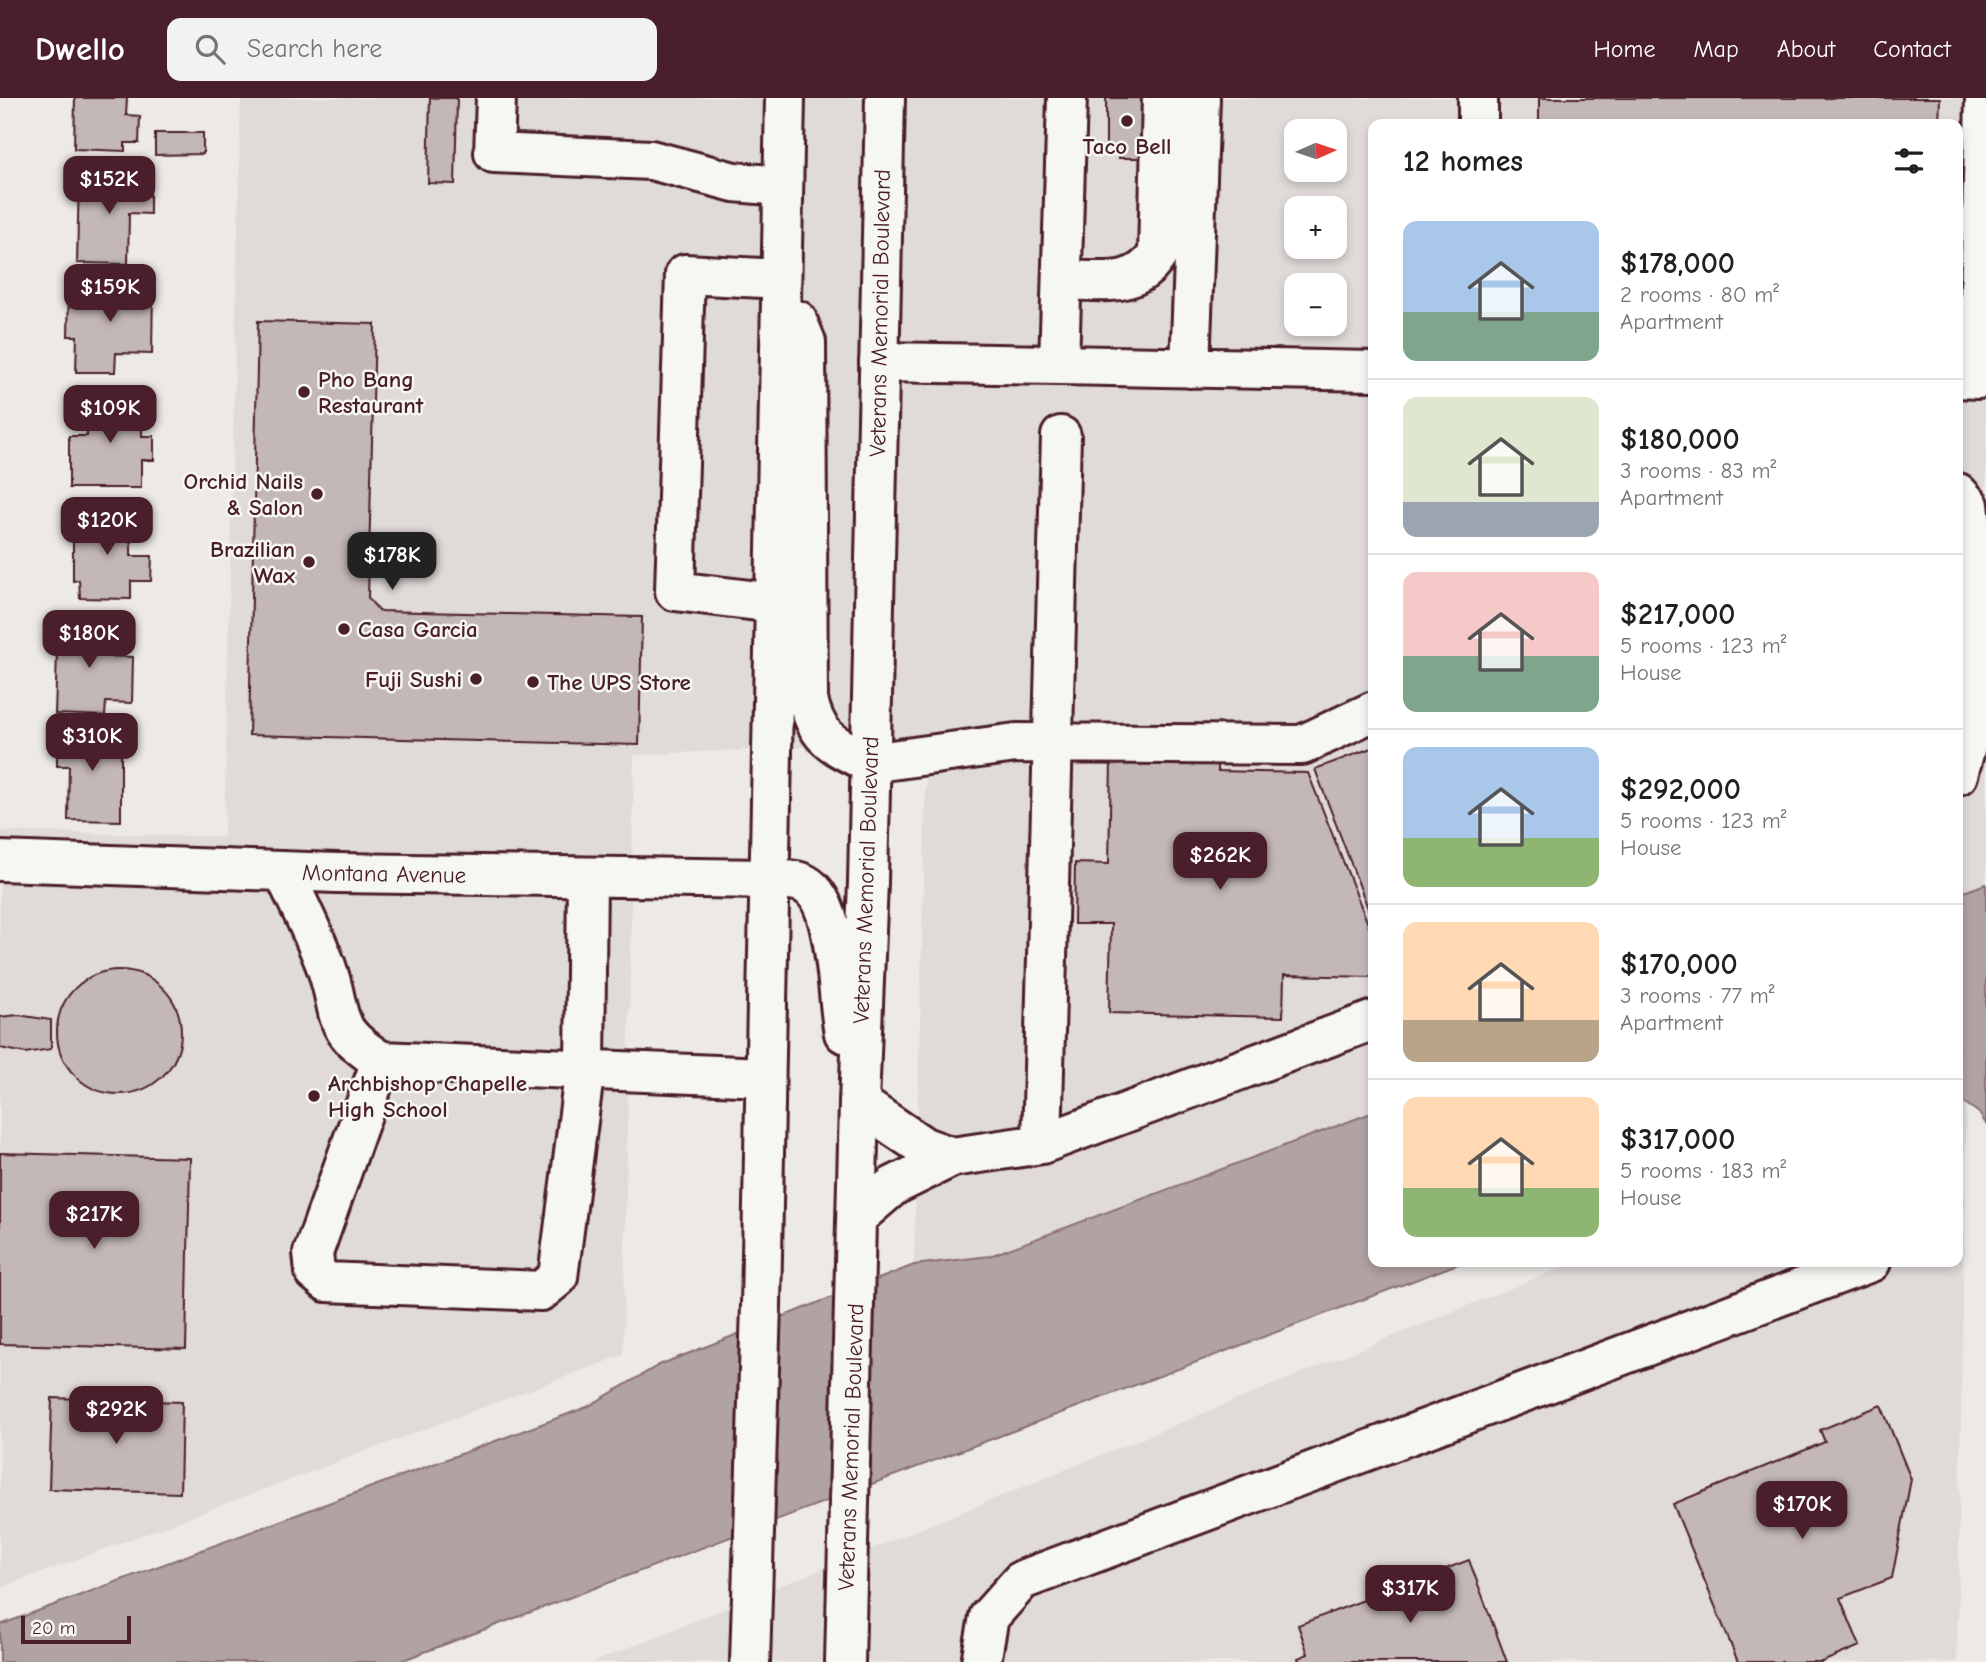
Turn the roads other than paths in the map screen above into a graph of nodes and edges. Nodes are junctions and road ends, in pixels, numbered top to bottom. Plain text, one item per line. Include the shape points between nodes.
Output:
1 (496, 98) edge
2 (785, 98) edge
3 (885, 98) edge
4 (1067, 98) edge
5 (1162, 98) edge
6 (1200, 98) edge
7 (1478, 98) edge
8 (1985, 98) edge
9 (1478, 119) edge
10 (783, 186) junction
11 (781, 279) junction
12 (1062, 280) junction
13 (879, 362) junction
14 (1059, 365) junction
15 (1190, 368) junction
16 (1368, 371) edge
17 (1963, 378) edge
18 (1061, 436) dead end
19 (1963, 498) edge
20 (774, 603) junction
21 (1368, 714) edge
22 (1053, 743) junction
23 (1963, 757) edge
24 (869, 763) junction
25 (0, 861) edge
26 (283, 872) junction
27 (587, 877) junction
28 (768, 879) junction
29 (1368, 1022) edge
30 (381, 1061) junction
31 (585, 1068) junction
32 (765, 1077) junction
33 (859, 1103) junction
34 (1042, 1144) junction
35 (952, 1157) junction
36 (856, 1232) junction
37 (1858, 1267) edge
38 (750, 1662) edge
39 (845, 1662) edge
40 (981, 1662) edge

1 - 10 main road via 494,153 651,160 705,177
2 - 10 main road
3 - 13 main road, Veterans Memorial Boulevard
4 - 12 main road
5 - 12 main road via 1158,254 1149,269 1133,279
6 - 15 main road
7 - 9 main road
8 - 17 main road via 1978,379
10 - 11 main road
11 - 20 main road
11 - 20 main road via 685,274 675,591
11 - 24 main road via 806,342 808,700 814,723 825,739
12 - 14 main road
13 - 14 main road
13 - 24 main road, Veterans Memorial Boulevard
14 - 15 main road
15 - 16 main road
18 - 22 main road
19 - 23 main road via 1969,505 1973,541 1969,735
20 - 28 main road
21 - 22 main road via 1302,745
22 - 24 main road via 1016,743
22 - 34 main road
24 - 33 main road, Veterans Memorial Boulevard
25 - 26 main road, Montana Avenue
26 - 27 main road, Montana Avenue
26 - 30 main road via 327,968 338,1019 355,1044
27 - 28 main road, Montana Avenue
27 - 31 main road
28 - 32 main road
28 - 33 main road, Montana Avenue via 801,882 819,895 835,954 841,1019
29 - 34 main road
30 - 31 main road
30 - 31 main road via 313,1253 315,1272 327,1282 541,1291 558,1277
31 - 32 main road
32 - 38 main road
33 - 35 main road via 923,1147
33 - 36 main road, Veterans Memorial Boulevard
34 - 35 main road
35 - 36 main road via 893,1186
36 - 39 main road, Veterans Memorial Boulevard
37 - 40 main road via 1022,1580 989,1618

